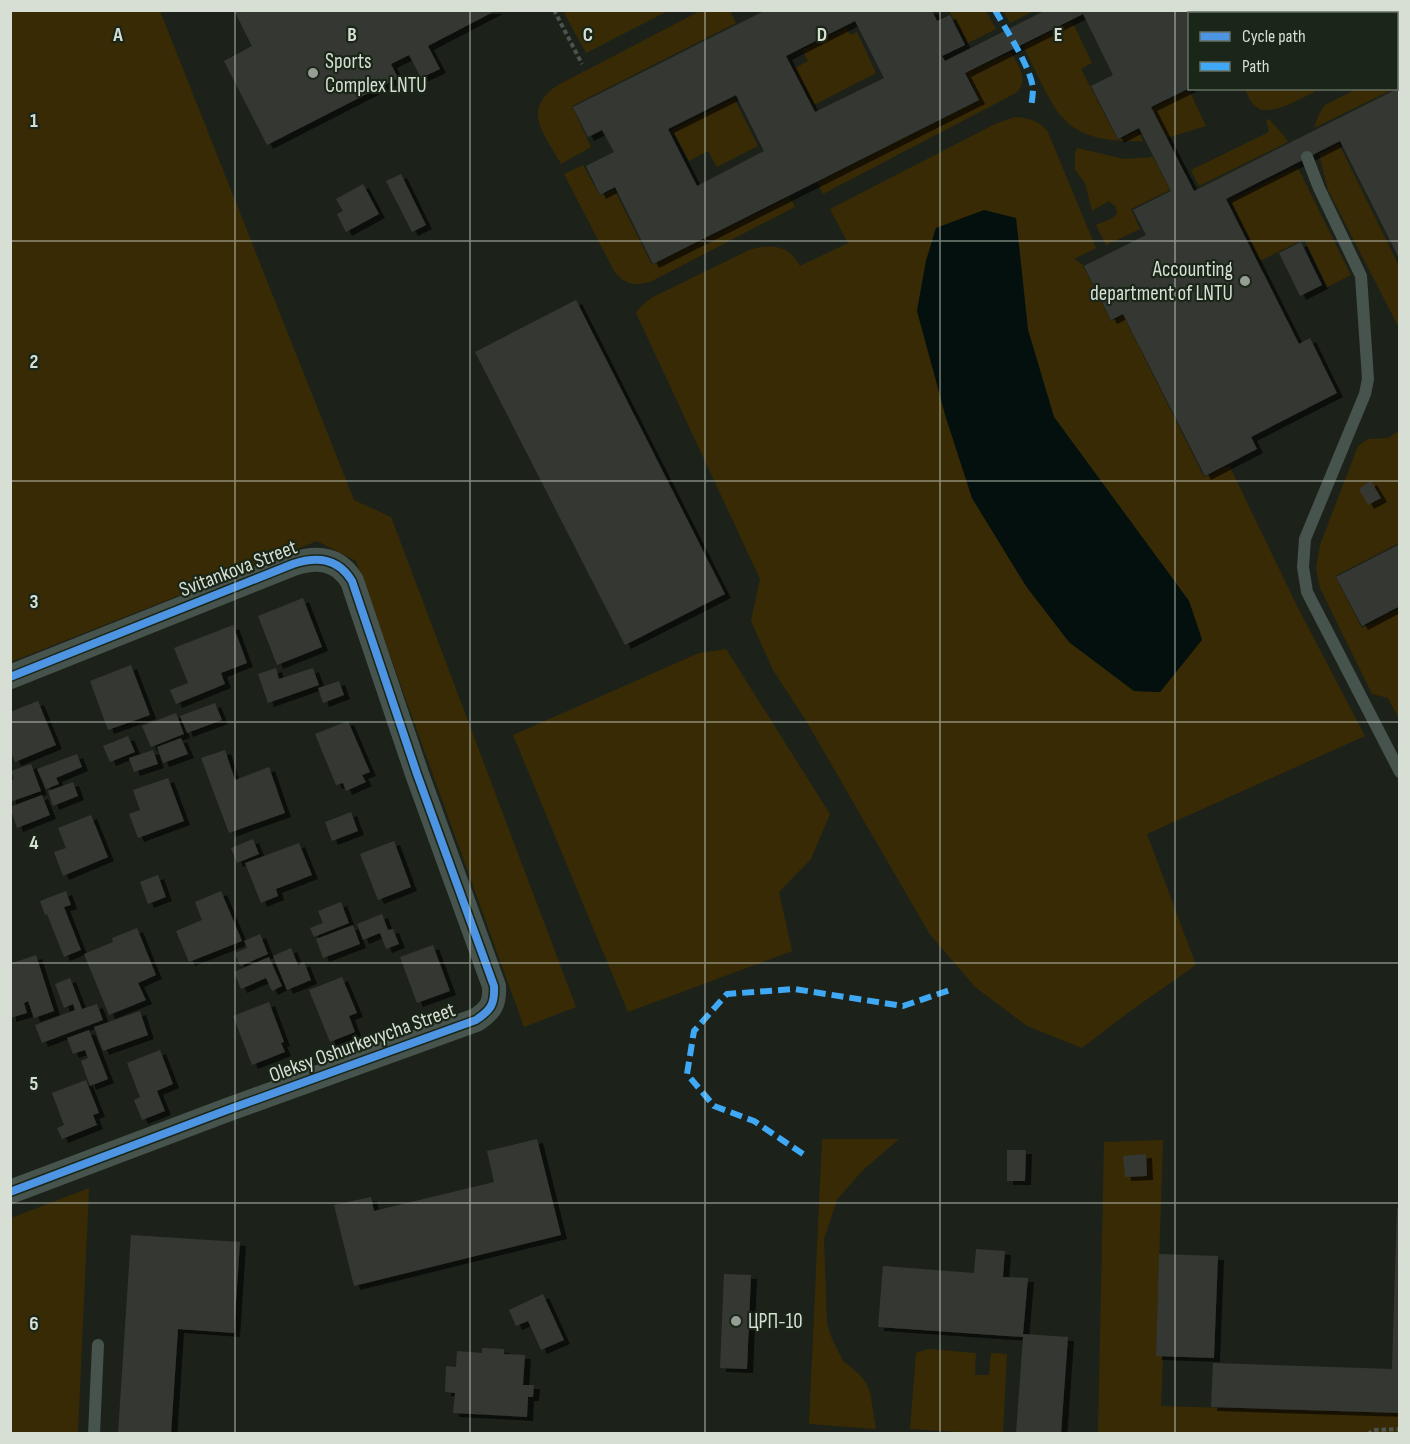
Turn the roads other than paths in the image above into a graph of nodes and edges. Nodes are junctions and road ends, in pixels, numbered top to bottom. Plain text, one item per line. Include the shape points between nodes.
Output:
1 (1307, 157) dead end
2 (10, 677) edge
3 (1400, 772) edge
4 (417, 774) joint
5 (10, 1192) edge
6 (98, 1345) dead end
7 (94, 1434) edge

1 - 3 lane via 1361,276 1368,379 1305,539 1303,567 1307,592
2 - 4 street, Svitankova Street via 293,564 309,559 323,561 338,565 352,581
4 - 5 street, Oleksy Oshurkevycha Street via 494,986 495,997 485,1014
6 - 7 lane

